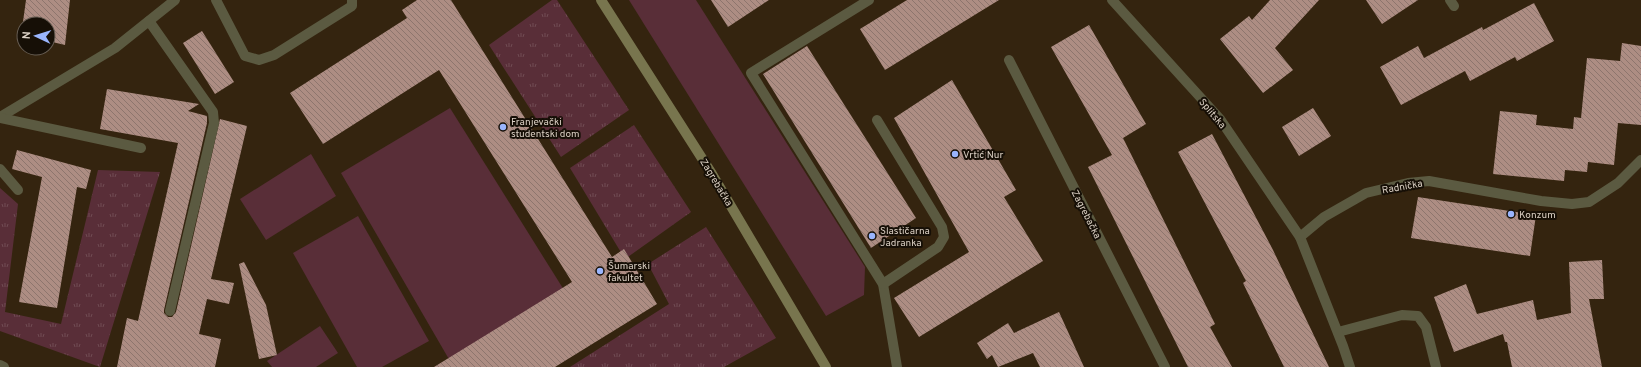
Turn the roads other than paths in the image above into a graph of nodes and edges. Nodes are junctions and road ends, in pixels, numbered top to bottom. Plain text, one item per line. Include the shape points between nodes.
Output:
1 (175, 0) edge
2 (216, 0) edge
3 (352, 0) edge
4 (601, 0) edge
5 (869, 0) edge
6 (1112, 0) edge
7 (149, 21) junction
8 (1009, 60) dead end
9 (0, 118) edge
10 (878, 120) dead end
11 (141, 148) dead end
12 (1641, 160) edge
13 (0, 169) edge
14 (18, 190) dead end
15 (1300, 237) junction
16 (883, 284) junction
17 (170, 311) dead end
18 (1338, 332) junction
19 (0, 365) edge
20 (896, 366) edge
21 (4, 367) edge
22 (826, 367) edge
23 (1165, 367) edge
24 (1350, 367) edge
25 (1436, 367) edge

1 - 7 street
2 - 3 street via 245,56 259,60 274,55 352,6
4 - 22 main road, Zagrebačka via 712,174
5 - 16 street via 751,73
6 - 15 street, Splitska via 1220,119
7 - 9 street via 115,48
7 - 17 street via 213,112 214,123
8 - 23 street, Zagrebačka
9 - 11 street
10 - 16 street via 942,227 944,237 938,247
12 - 15 street, Radnička via 1618,183 1589,202 1572,204 1541,201 1429,181 1408,183 1366,192 1324,217
13 - 14 street
15 - 18 street
16 - 20 street
18 - 24 street
18 - 25 street via 1402,315 1418,316 1426,327
19 - 21 street

